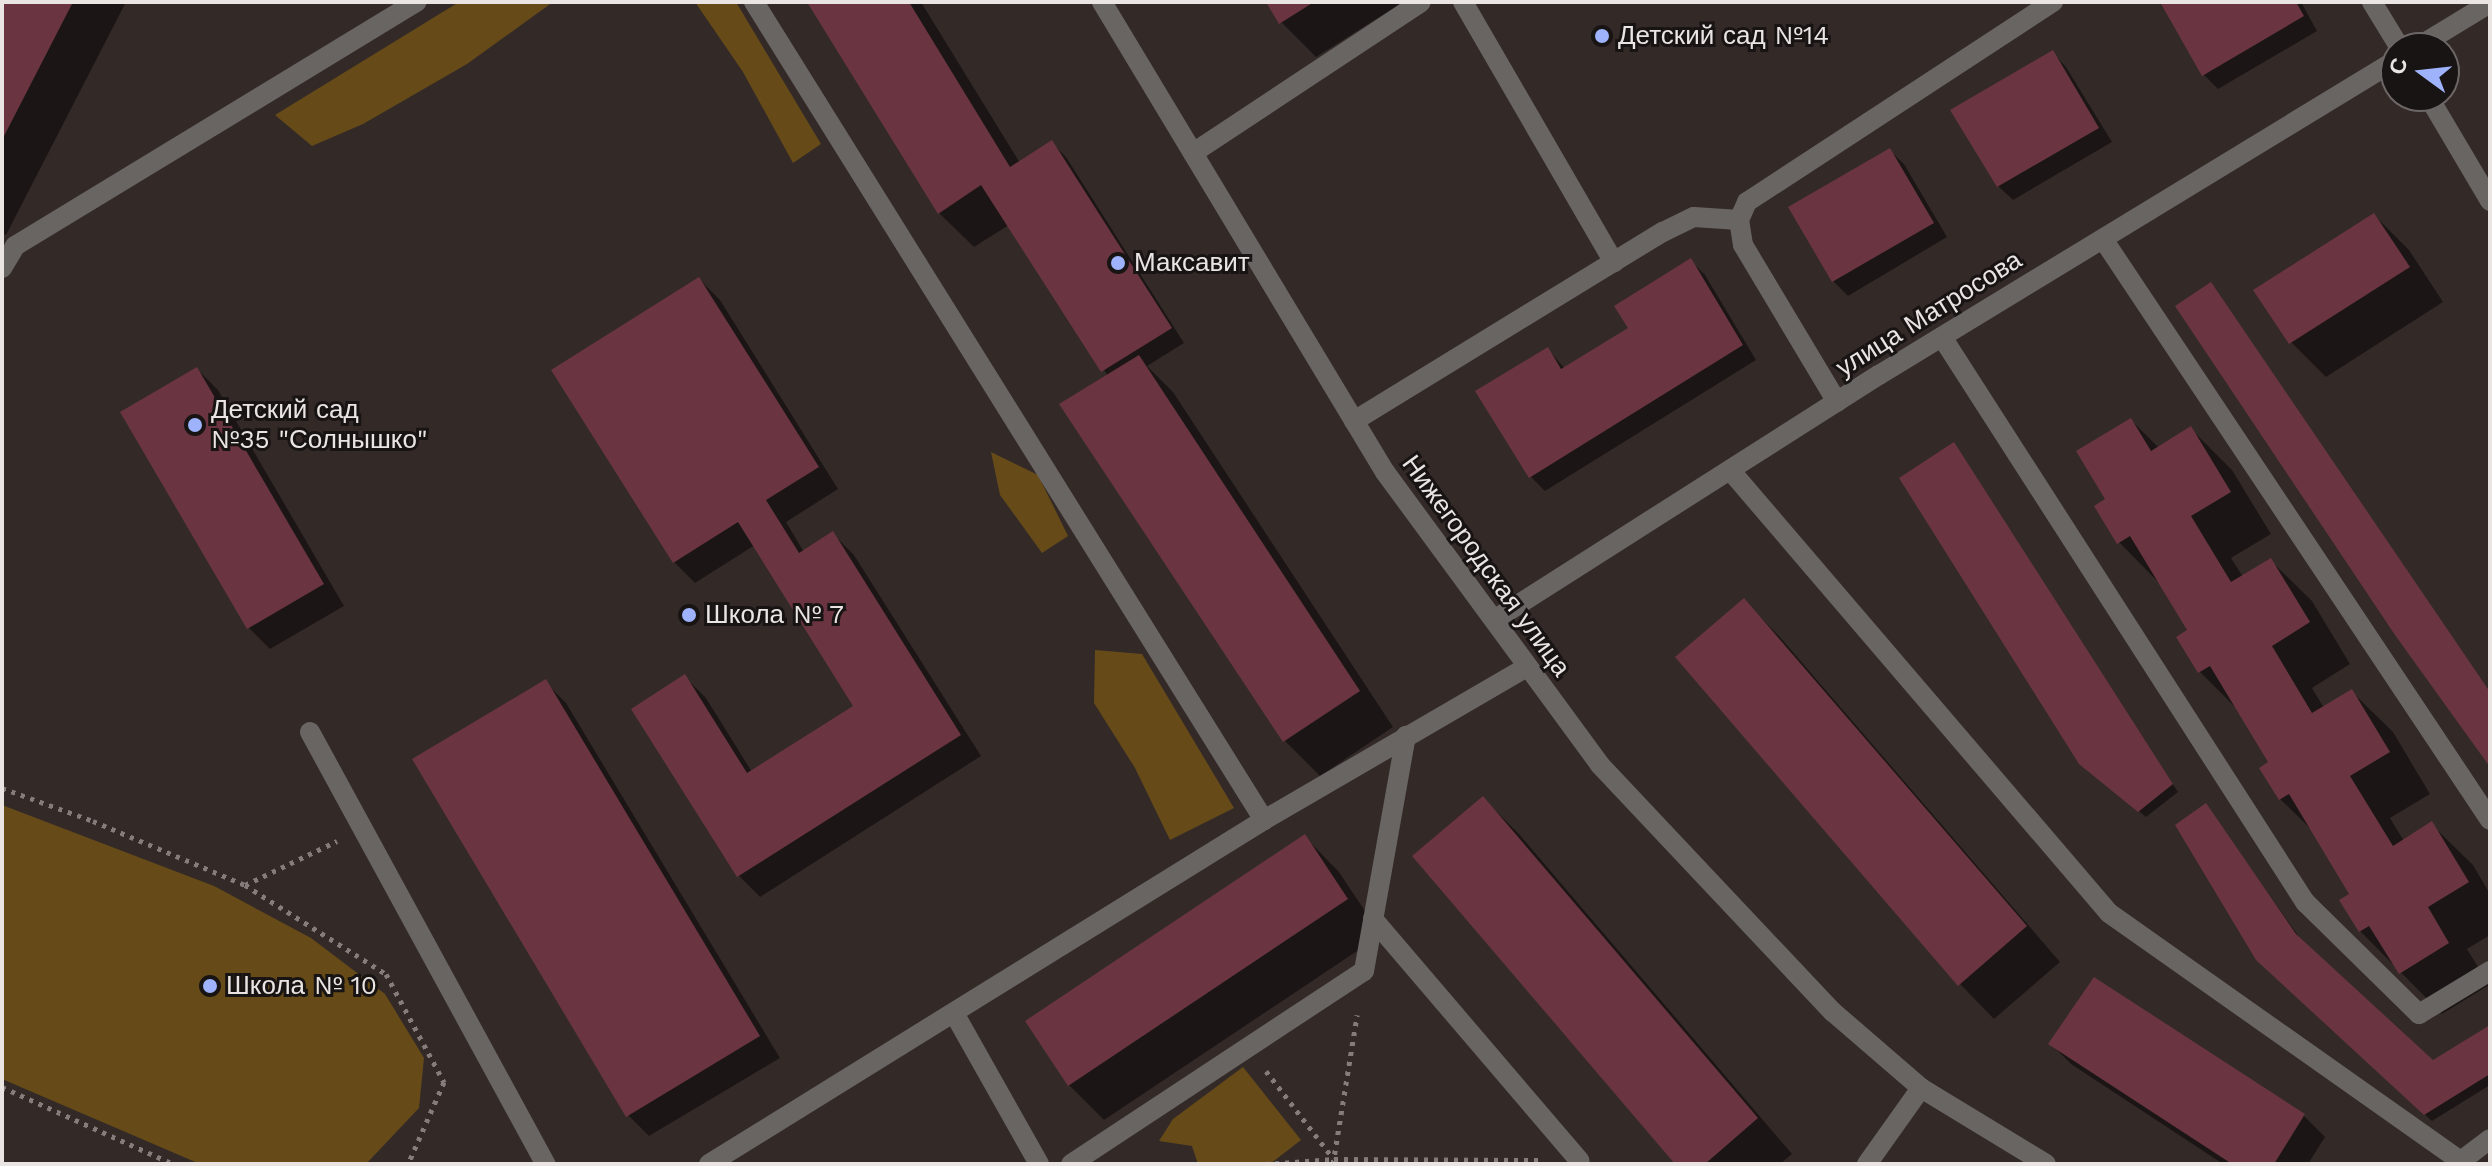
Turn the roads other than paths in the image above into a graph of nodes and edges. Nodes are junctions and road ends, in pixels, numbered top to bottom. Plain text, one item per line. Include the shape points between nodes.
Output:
1 (417, 2) edge
2 (754, 2) edge
3 (1102, 2) edge
4 (1421, 2) edge
5 (1463, 2) edge
6 (2053, 2) edge
7 (2372, 2) edge
8 (2490, 3) edge
9 (2390, 32) edge
10 (2442, 32) edge
11 (2380, 70) edge
12 (2437, 112) edge
13 (1193, 153) junction
14 (2490, 201) edge
15 (1739, 220) junction
16 (2103, 239) junction
17 (9, 243) edge
18 (1614, 262) junction
19 (2, 268) edge
20 (1942, 337) junction
21 (1837, 402) junction
22 (1354, 421) junction
23 (1730, 470) junction
24 (1494, 620) junction
25 (1527, 667) junction
26 (310, 732) dead end
27 (1406, 736) junction
28 (1264, 820) junction
29 (2490, 820) edge
30 (1373, 919) junction
31 (2490, 971) edge
32 (954, 1013) junction
33 (1921, 1088) junction
34 (2490, 1139) edge
35 (1581, 1163) edge
36 (2458, 1163) edge
37 (546, 1164) edge
38 (709, 1164) edge
39 (1039, 1164) edge
40 (1071, 1164) edge
41 (1867, 1164) edge
42 (2046, 1164) edge

1 - 17 street
2 - 28 street
3 - 13 street, Нижегородская улица
4 - 13 street
5 - 18 street
6 - 15 street via 1747,202
7 - 9 street
8 - 10 street
11 - 16 street, улица Матросова
12 - 14 street
13 - 22 street, Нижегородская улица
15 - 18 street via 1694,217
15 - 21 street via 1743,245
16 - 20 street, улица Матросова
16 - 29 street
17 - 19 street
18 - 22 street
20 - 21 street, улица Матросова
20 - 31 street via 2305,902 2419,1014
21 - 23 street, улица Матросова
22 - 24 street, Нижегородская улица
23 - 24 street, улица Матросова
23 - 36 street via 2109,913
24 - 25 street, Нижегородская улица
25 - 27 street
25 - 33 street, Нижегородская улица via 1600,765 1833,1012
26 - 37 street
27 - 28 street
27 - 30 street
28 - 32 street
30 - 35 street
30 - 40 street via 1364,971
32 - 38 street
32 - 39 street
33 - 41 street
33 - 42 street, Нижегородская улица
34 - 36 street

